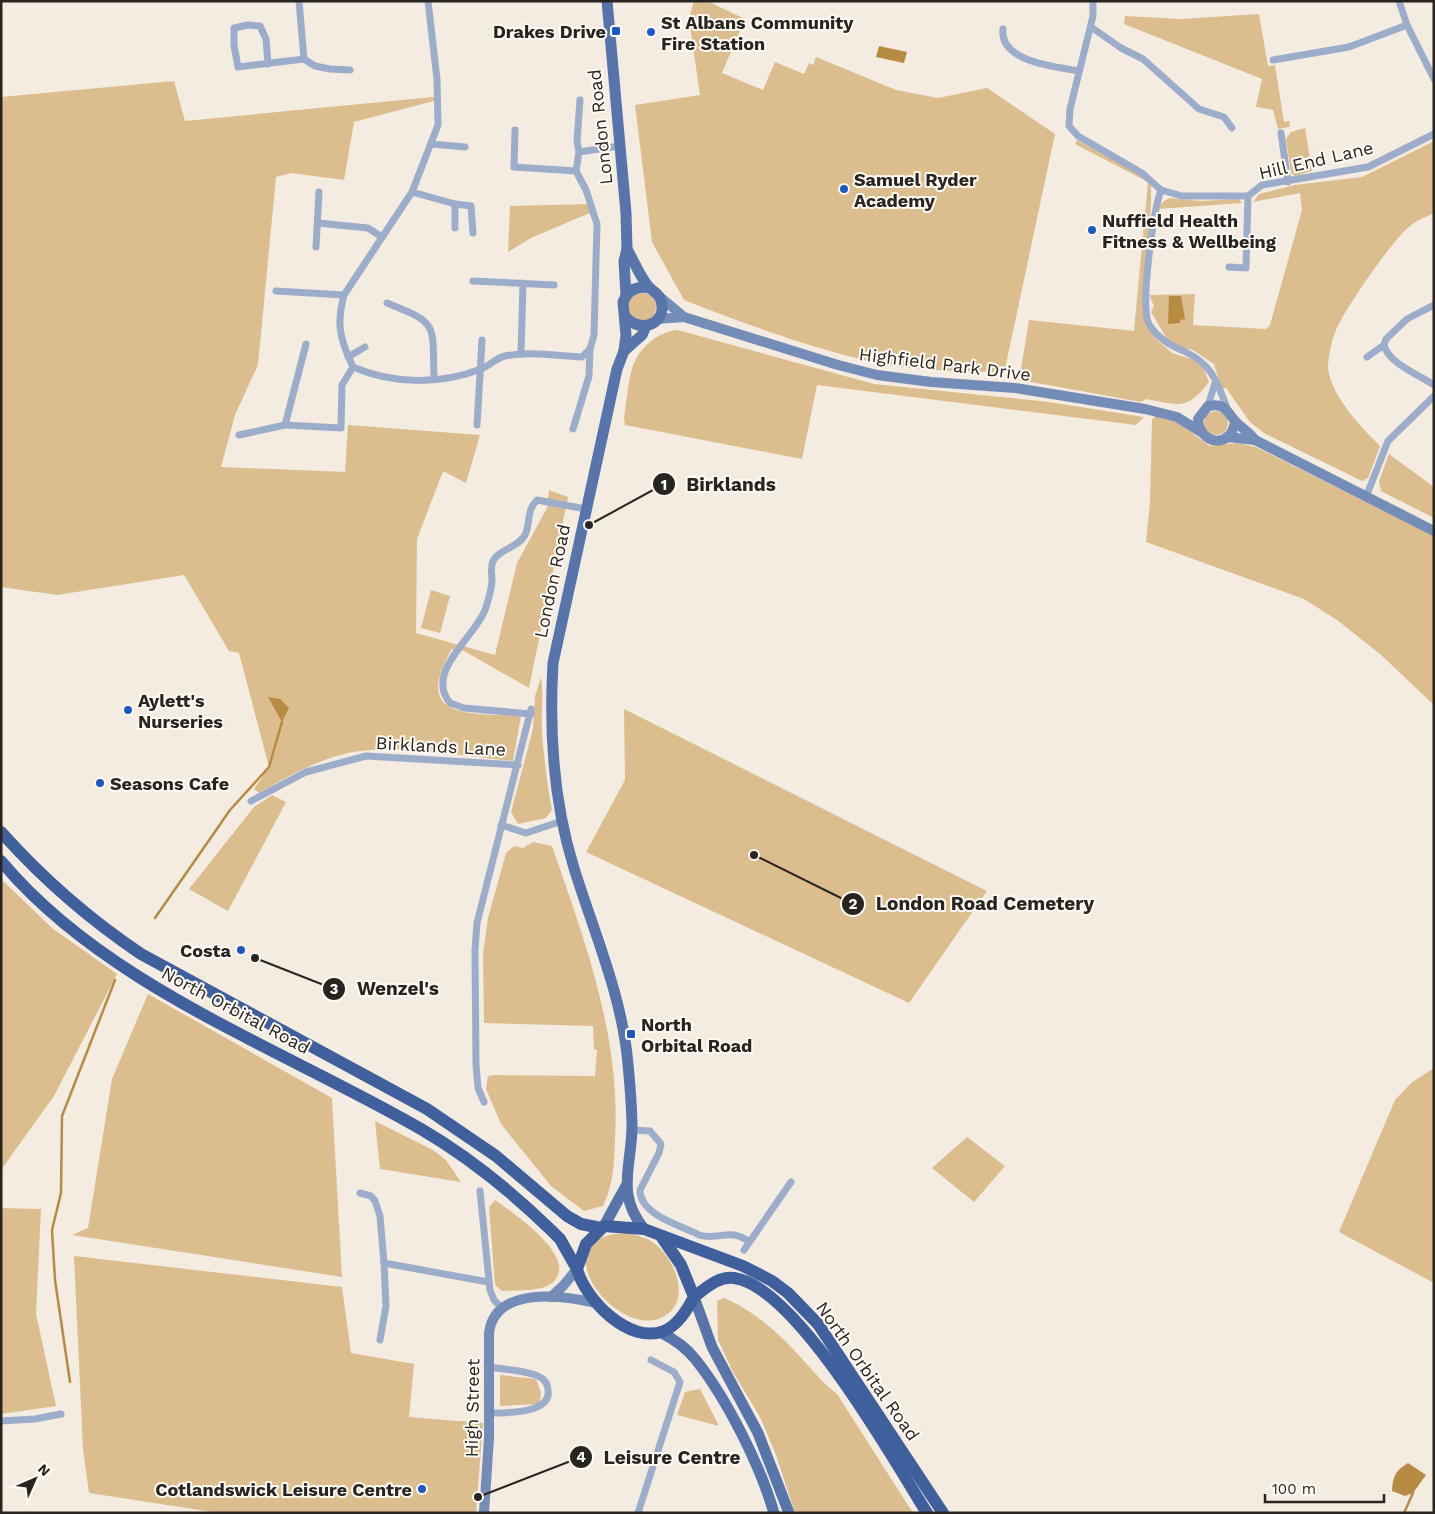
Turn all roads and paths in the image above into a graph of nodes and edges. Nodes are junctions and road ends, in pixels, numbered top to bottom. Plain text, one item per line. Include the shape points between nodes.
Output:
1 (299, 1) edge
2 (428, 1) edge
3 (607, 1) edge
4 (1093, 1) edge
5 (1399, 1) edge
6 (1407, 25) junction
7 (1090, 27) junction
8 (1003, 29) dead end
9 (304, 59) junction
10 (1273, 60) dead end
11 (268, 64) junction
12 (350, 70) dead end
13 (1079, 71) junction
14 (1434, 79) edge
15 (580, 100) dead end
16 (1232, 128) dead end
17 (515, 130) dead end
18 (1281, 133) dead end
19 (1434, 134) edge
20 (431, 144) junction
21 (620, 146) junction
22 (465, 147) dead end
23 (578, 152) junction
24 (576, 170) junction
25 (1288, 182) junction
26 (1161, 190) junction
27 (319, 192) dead end
28 (412, 192) junction
29 (1248, 196) junction
30 (456, 204) junction
31 (318, 223) junction
32 (455, 228) dead end
33 (473, 233) dead end
34 (382, 237) junction
35 (316, 247) dead end
36 (628, 249) junction
37 (1229, 267) dead end
38 (473, 281) dead end
39 (523, 283) junction
40 (554, 285) dead end
41 (649, 288) junction
42 (276, 292) dead end
43 (344, 294) junction
44 (626, 295) junction
45 (659, 296) junction
46 (387, 303) dead end
47 (1434, 305) edge
48 (625, 316) junction
49 (684, 317) junction
50 (658, 320) junction
51 (646, 326) junction
52 (482, 340) dead end
53 (306, 344) dead end
54 (1384, 344) junction
55 (365, 347) dead end
56 (590, 349) junction
57 (624, 351) junction
58 (521, 354) junction
59 (348, 357) junction
60 (1367, 357) dead end
61 (353, 367) junction
62 (481, 369) junction
63 (434, 378) junction
64 (1216, 383) junction
65 (1434, 385) edge
66 (1434, 396) edge
67 (1227, 408) junction
68 (1204, 409) junction
69 (1177, 417) junction
70 (1235, 421) junction
71 (285, 425) junction
72 (477, 425) dead end
73 (573, 429) dead end
74 (1201, 432) junction
75 (239, 435) dead end
76 (1227, 437) junction
77 (1254, 440) junction
78 (1366, 497) junction
79 (586, 508) junction
80 (1434, 531) edge
81 (518, 765) junction
82 (251, 801) dead end
83 (562, 821) junction
84 (501, 825) junction
85 (1, 832) edge
86 (1, 861) edge
87 (484, 1102) dead end
88 (632, 1130) junction
89 (792, 1182) dead end
90 (626, 1186) junction
91 (480, 1191) dead end
92 (360, 1193) dead end
93 (602, 1227) junction
94 (644, 1229) junction
95 (661, 1236) junction
96 (749, 1242) junction
97 (744, 1250) dead end
98 (384, 1263) junction
99 (577, 1269) junction
100 (488, 1282) junction
101 (551, 1297) junction
102 (694, 1297) junction
103 (595, 1303) junction
104 (502, 1308) junction
105 (660, 1332) junction
106 (380, 1340) dead end
107 (651, 1360) dead end
108 (490, 1367) junction
109 (490, 1413) junction
110 (61, 1414) dead end
111 (1, 1422) edge
112 (484, 1513) edge
113 (638, 1513) edge
114 (774, 1513) edge
115 (789, 1513) edge
116 (927, 1513) edge
117 (943, 1513) edge

1 - 9 street
2 - 20 street via 438,94 438,125
3 - 21 main road, London Road
4 - 7 street
5 - 6 street
6 - 10 street via 1349,47
6 - 14 street
7 - 13 street
7 - 16 street via 1143,60 1199,109 1224,117
8 - 13 street via 1007,45 1033,63
9 - 11 street
9 - 12 street via 316,66
11 - 11 street via 238,67 234,28 260,26 266,39
13 - 26 street, Hill End Lane via 1069,122 1072,131 1142,173
15 - 23 street
17 - 24 street via 514,167
18 - 25 street
19 - 25 street, Hill End Lane via 1368,166
20 - 22 street
20 - 28 street
21 - 23 street
21 - 36 main road, London Road
23 - 24 street
24 - 56 street via 597,224 594,335
25 - 29 street, Hill End Lane via 1262,185
26 - 29 street, Hill End Lane via 1182,196
26 - 64 street via 1154,207 1146,306 1149,324 1172,347 1210,368
27 - 31 street
28 - 30 street
28 - 34 street
29 - 37 street via 1246,268
30 - 32 street
30 - 33 street via 471,206
31 - 34 street via 368,228
31 - 35 street
34 - 43 street
36 - 41 main road, London Road
36 - 44 main road, London Road via 624,261
38 - 39 street
39 - 40 street
39 - 58 street
41 - 44 main road via 639,287
41 - 45 main road, London Road
42 - 43 street
43 - 59 street via 339,314 340,337
44 - 48 main road, London Road via 622,309
45 - 49 street, Highfield Park Drive
45 - 50 main road via 662,307
46 - 63 street via 422,317 433,331
47 - 54 street via 1407,319
48 - 51 main road via 634,325
48 - 57 main road, London Road
49 - 50 street, Highfield Park Drive
49 - 69 street, Highfield Park Drive via 878,375 1015,388
50 - 51 main road, London Road
51 - 57 main road, London Road via 642,335
52 - 62 street
53 - 71 street
54 - 60 street
54 - 65 street via 1395,360
55 - 59 street
56 - 58 street via 582,357
56 - 73 street via 589,376
57 - 79 main road, London Road via 617,369
58 - 62 street via 503,356
59 - 61 street
61 - 63 street via 374,376 411,381
61 - 71 street via 342,385 341,428
62 - 63 street
62 - 72 street
64 - 67 street
64 - 68 street
66 - 78 street via 1388,441
67 - 68 street, Highfield Park Drive
67 - 70 street, Highfield Park Drive
68 - 69 street, Highfield Park Drive
68 - 74 street via 1198,418
69 - 74 street, Highfield Park Drive
70 - 76 street via 1233,431
70 - 77 street, Highfield Park Drive
71 - 75 street
74 - 76 street, Highfield Park Drive via 1214,440
76 - 77 street, Highfield Park Drive
77 - 78 street, Highfield Park Drive
78 - 80 street, Highfield Park Drive
79 - 81 street via 537,500 531,506 525,534 492,562 492,582 484,612 445,670 443,688 450,703 464,708 531,711
79 - 83 main road, London Road via 552,663 552,749
81 - 82 street, Birklands Lane via 366,756 306,772
81 - 84 street
83 - 84 street via 526,833
83 - 88 main road, London Road via 574,870 617,999 627,1054
84 - 87 street via 480,908 475,950 476,1064 478,1088
85 - 93 highway, North Orbital Road via 55,888 134,950 427,1109 496,1156 567,1216 581,1224
86 - 99 highway, North Orbital Road via 69,927 131,972 401,1118 478,1167 552,1230
88 - 90 main road, London Road
88 - 96 street via 650,1132 661,1144 640,1190 645,1207 699,1235 737,1234
89 - 96 street
90 - 93 main road, London Road
90 - 94 main road, London Road via 633,1215
91 - 100 street
92 - 98 street via 371,1196 378,1208
93 - 94 highway
93 - 99 highway via 583,1249
94 - 95 highway
95 - 102 highway via 682,1265
95 - 117 highway, North Orbital Road via 759,1273 803,1307 818,1324
96 - 97 street
98 - 100 street
98 - 106 street via 386,1306
99 - 101 street
99 - 103 highway via 582,1284
100 - 104 street via 491,1296
101 - 103 street
101 - 104 street via 517,1300
102 - 105 highway via 682,1317
102 - 115 main road via 712,1347 758,1433
102 - 116 highway, North Orbital Road via 720,1280 735,1278 756,1287 792,1315 823,1353
103 - 105 highway via 613,1319 633,1329
104 - 108 street, High Street via 491,1323
105 - 114 main road via 681,1344 704,1371 751,1452
107 - 113 street via 674,1372 680,1382
108 - 109 street, High Street
108 - 109 street via 538,1376 546,1384 549,1394 545,1403 536,1408
109 - 112 street, High Street
110 - 111 street via 35,1420

